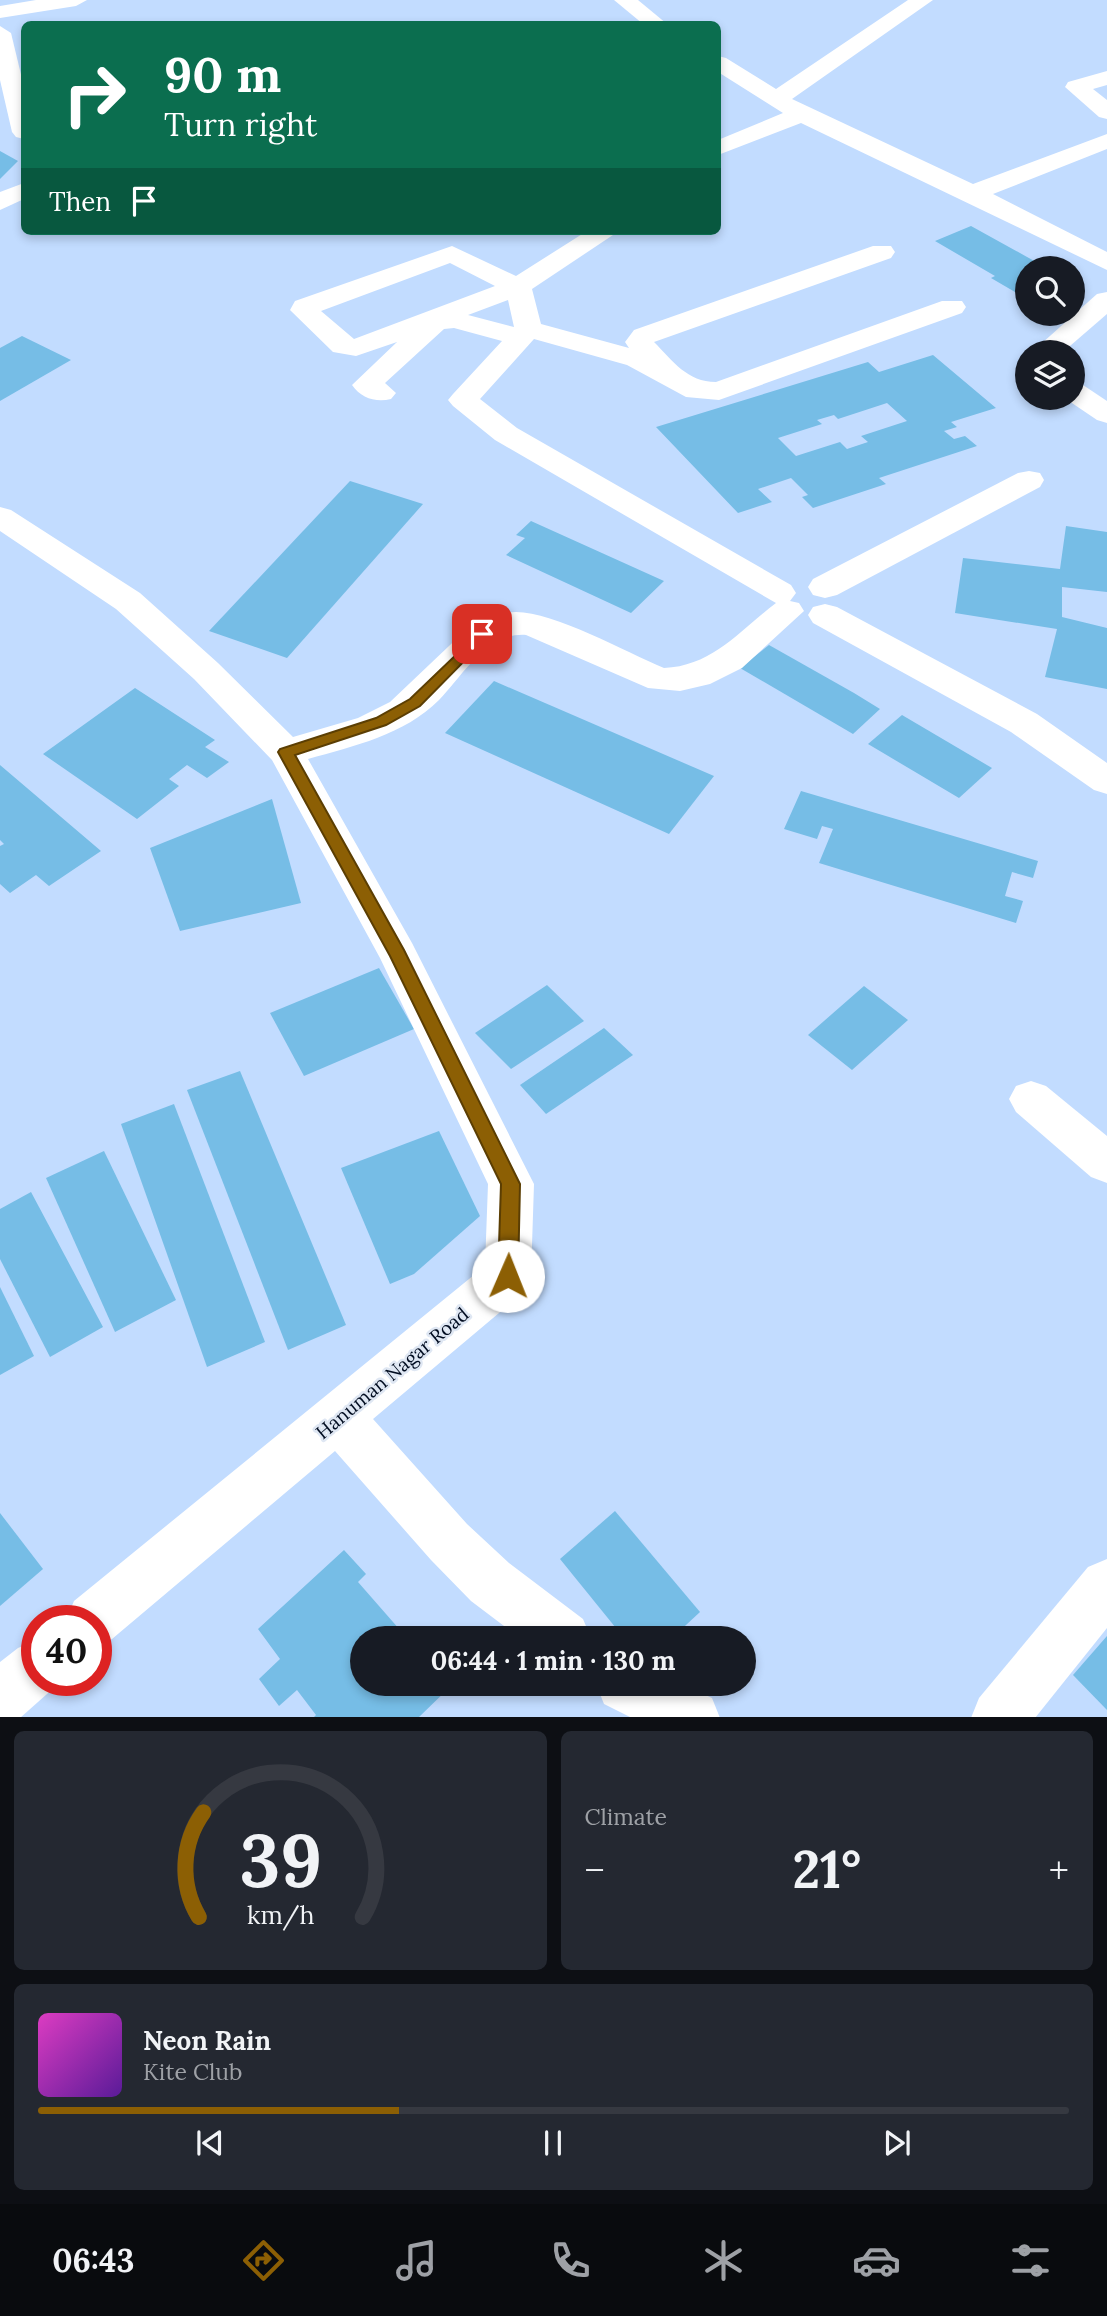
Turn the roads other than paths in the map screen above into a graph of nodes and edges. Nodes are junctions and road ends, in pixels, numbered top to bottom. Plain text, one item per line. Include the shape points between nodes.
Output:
1 (76, 0) edge
2 (625, 0) edge
3 (922, 0) edge
4 (0, 12) edge
5 (652, 21) edge
6 (0, 33) edge
7 (721, 65) edge
8 (1107, 78) edge
9 (19, 84) edge
10 (776, 99) junction
11 (21, 103) edge
12 (1107, 112) edge
13 (801, 114) junction
14 (1107, 141) edge
15 (721, 147) edge
16 (21, 192) edge
17 (972, 193) junction
18 (0, 202) edge
19 (599, 235) edge
20 (882, 252) dead end
21 (1107, 262) edge
22 (518, 287) junction
23 (1107, 300) edge
24 (952, 307) dead end
25 (524, 333) junction
26 (1060, 340) edge
27 (673, 378) junction
28 (381, 393) dead end
29 (1085, 399) edge
30 (1107, 414) edge
31 (1029, 480) dead end
32 (0, 517) edge
33 (825, 601) junction
34 (783, 602) junction
35 (286, 752) junction
36 (1107, 781) edge
37 (1031, 1099) dead end
38 (1107, 1163) edge
39 (338, 1418) junction
40 (1107, 1586) edge
41 (111, 1605) edge
42 (549, 1626) edge
43 (21, 1680) edge
44 (649, 1696) edge
45 (0, 1698) edge
46 (692, 1717) edge
47 (999, 1717) edge

1 - 4 street
2 - 5 street
3 - 10 street
6 - 9 street
7 - 10 street
8 - 12 street via 1076,87
9 - 11 street
10 - 13 street
13 - 15 street
13 - 17 street
14 - 17 street
16 - 18 street
17 - 21 street
19 - 22 street
20 - 27 street via 644,336 639,342
22 - 22 street via 452,254 359,285 304,310 343,346 356,348
22 - 25 street
23 - 26 street
24 - 27 street via 719,391 696,391
25 - 27 street via 637,359
25 - 28 street via 454,320 436,322 366,385
25 - 34 street via 463,400 506,435
29 - 30 street
31 - 33 street
32 - 35 street, Hanuman Nagar Road via 128,601
33 - 34 street via 809,618
33 - 36 street via 1024,723
34 - 35 street via 723,665 680,681 660,680 531,624 503,622 482,634 415,702 381,722
35 - 39 street, Hanuman Nagar Road via 398,954 511,1184 508,1276
37 - 38 street
39 - 41 street, Hanuman Nagar Road
39 - 42 street via 474,1566
40 - 47 street
43 - 45 street
44 - 46 street

